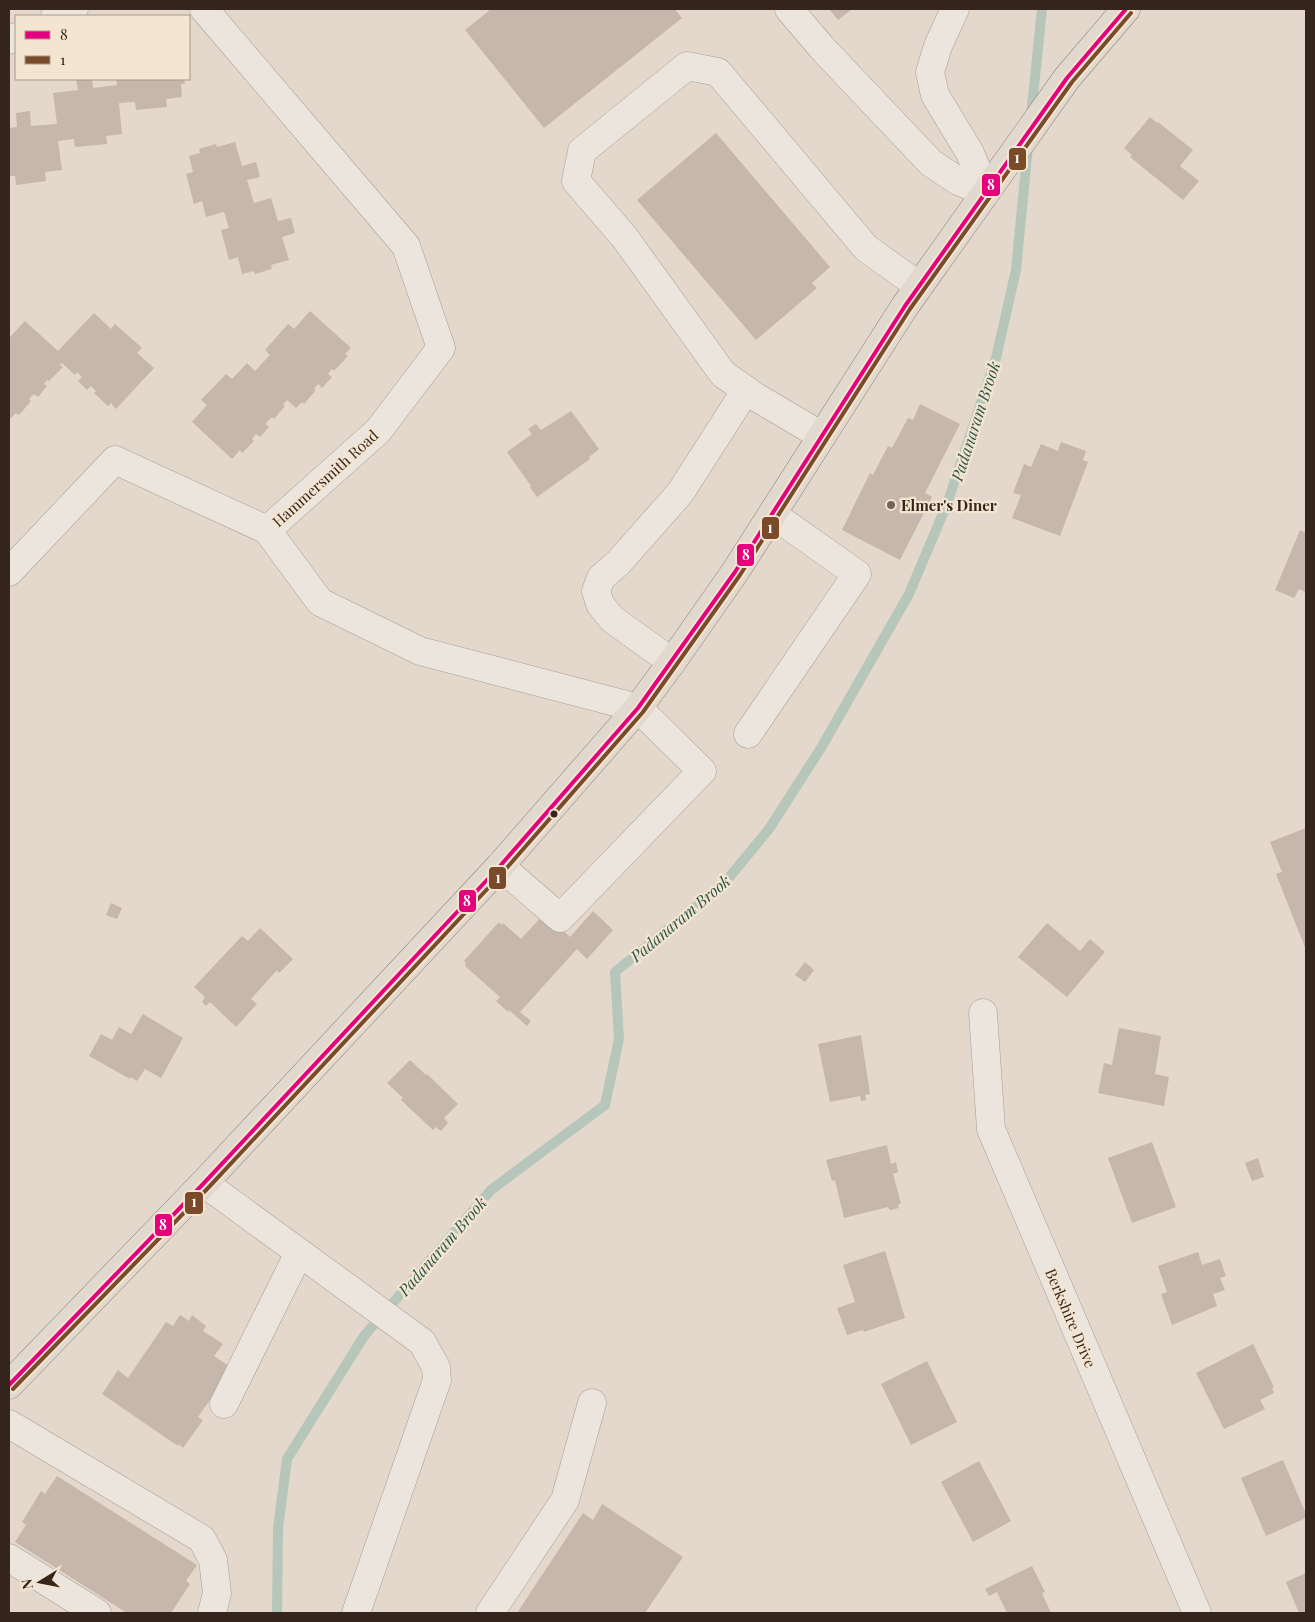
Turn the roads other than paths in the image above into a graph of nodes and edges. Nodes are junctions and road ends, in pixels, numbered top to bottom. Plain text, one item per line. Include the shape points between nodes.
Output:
1 (74, 9) edge
2 (204, 9) edge
3 (789, 9) edge
4 (955, 9) edge
5 (1126, 9) edge
6 (58, 15) edge
7 (986, 192) junction
8 (919, 286) junction
9 (746, 390) junction
10 (822, 436) junction
11 (772, 514) junction
12 (266, 530) junction
13 (9, 572) edge
14 (672, 662) junction
15 (638, 708) junction
16 (748, 734) dead end
17 (500, 866) junction
18 (983, 1013) dead end
19 (204, 1183) junction
20 (299, 1253) junction
21 (9, 1385) edge
22 (592, 1403) dead end
23 (224, 1404) dead end
24 (9, 1424) edge
25 (9, 1558) edge
26 (96, 1613) edge
27 (212, 1613) edge
28 (356, 1613) edge
29 (490, 1613) edge
30 (1197, 1613) edge

1 - 6 street
2 - 12 street, Hammersmith Road via 406,246 441,348 378,431
3 - 7 street via 931,163 958,181
4 - 7 street via 930,72 934,95 970,153
5 - 7 main road via 1067,78
7 - 8 main road
8 - 9 street via 866,248 718,72 687,66 582,151 576,181 625,238 724,374
8 - 10 main road
9 - 10 street
9 - 14 street via 680,493 601,578 596,591 600,604 612,619
10 - 11 main road
11 - 14 main road
11 - 16 street via 857,574
12 - 13 street via 115,460
12 - 15 street, Hammersmith Road via 320,602 420,651
14 - 15 main road
15 - 17 main road
15 - 17 street via 702,771 560,918
17 - 19 main road
18 - 30 street, Berkshire Drive via 991,1129
19 - 20 street
19 - 21 main road
20 - 23 street
20 - 28 street via 422,1342 436,1367 437,1380
22 - 29 street via 565,1500
24 - 27 street via 202,1539 213,1560 217,1593
25 - 26 street

